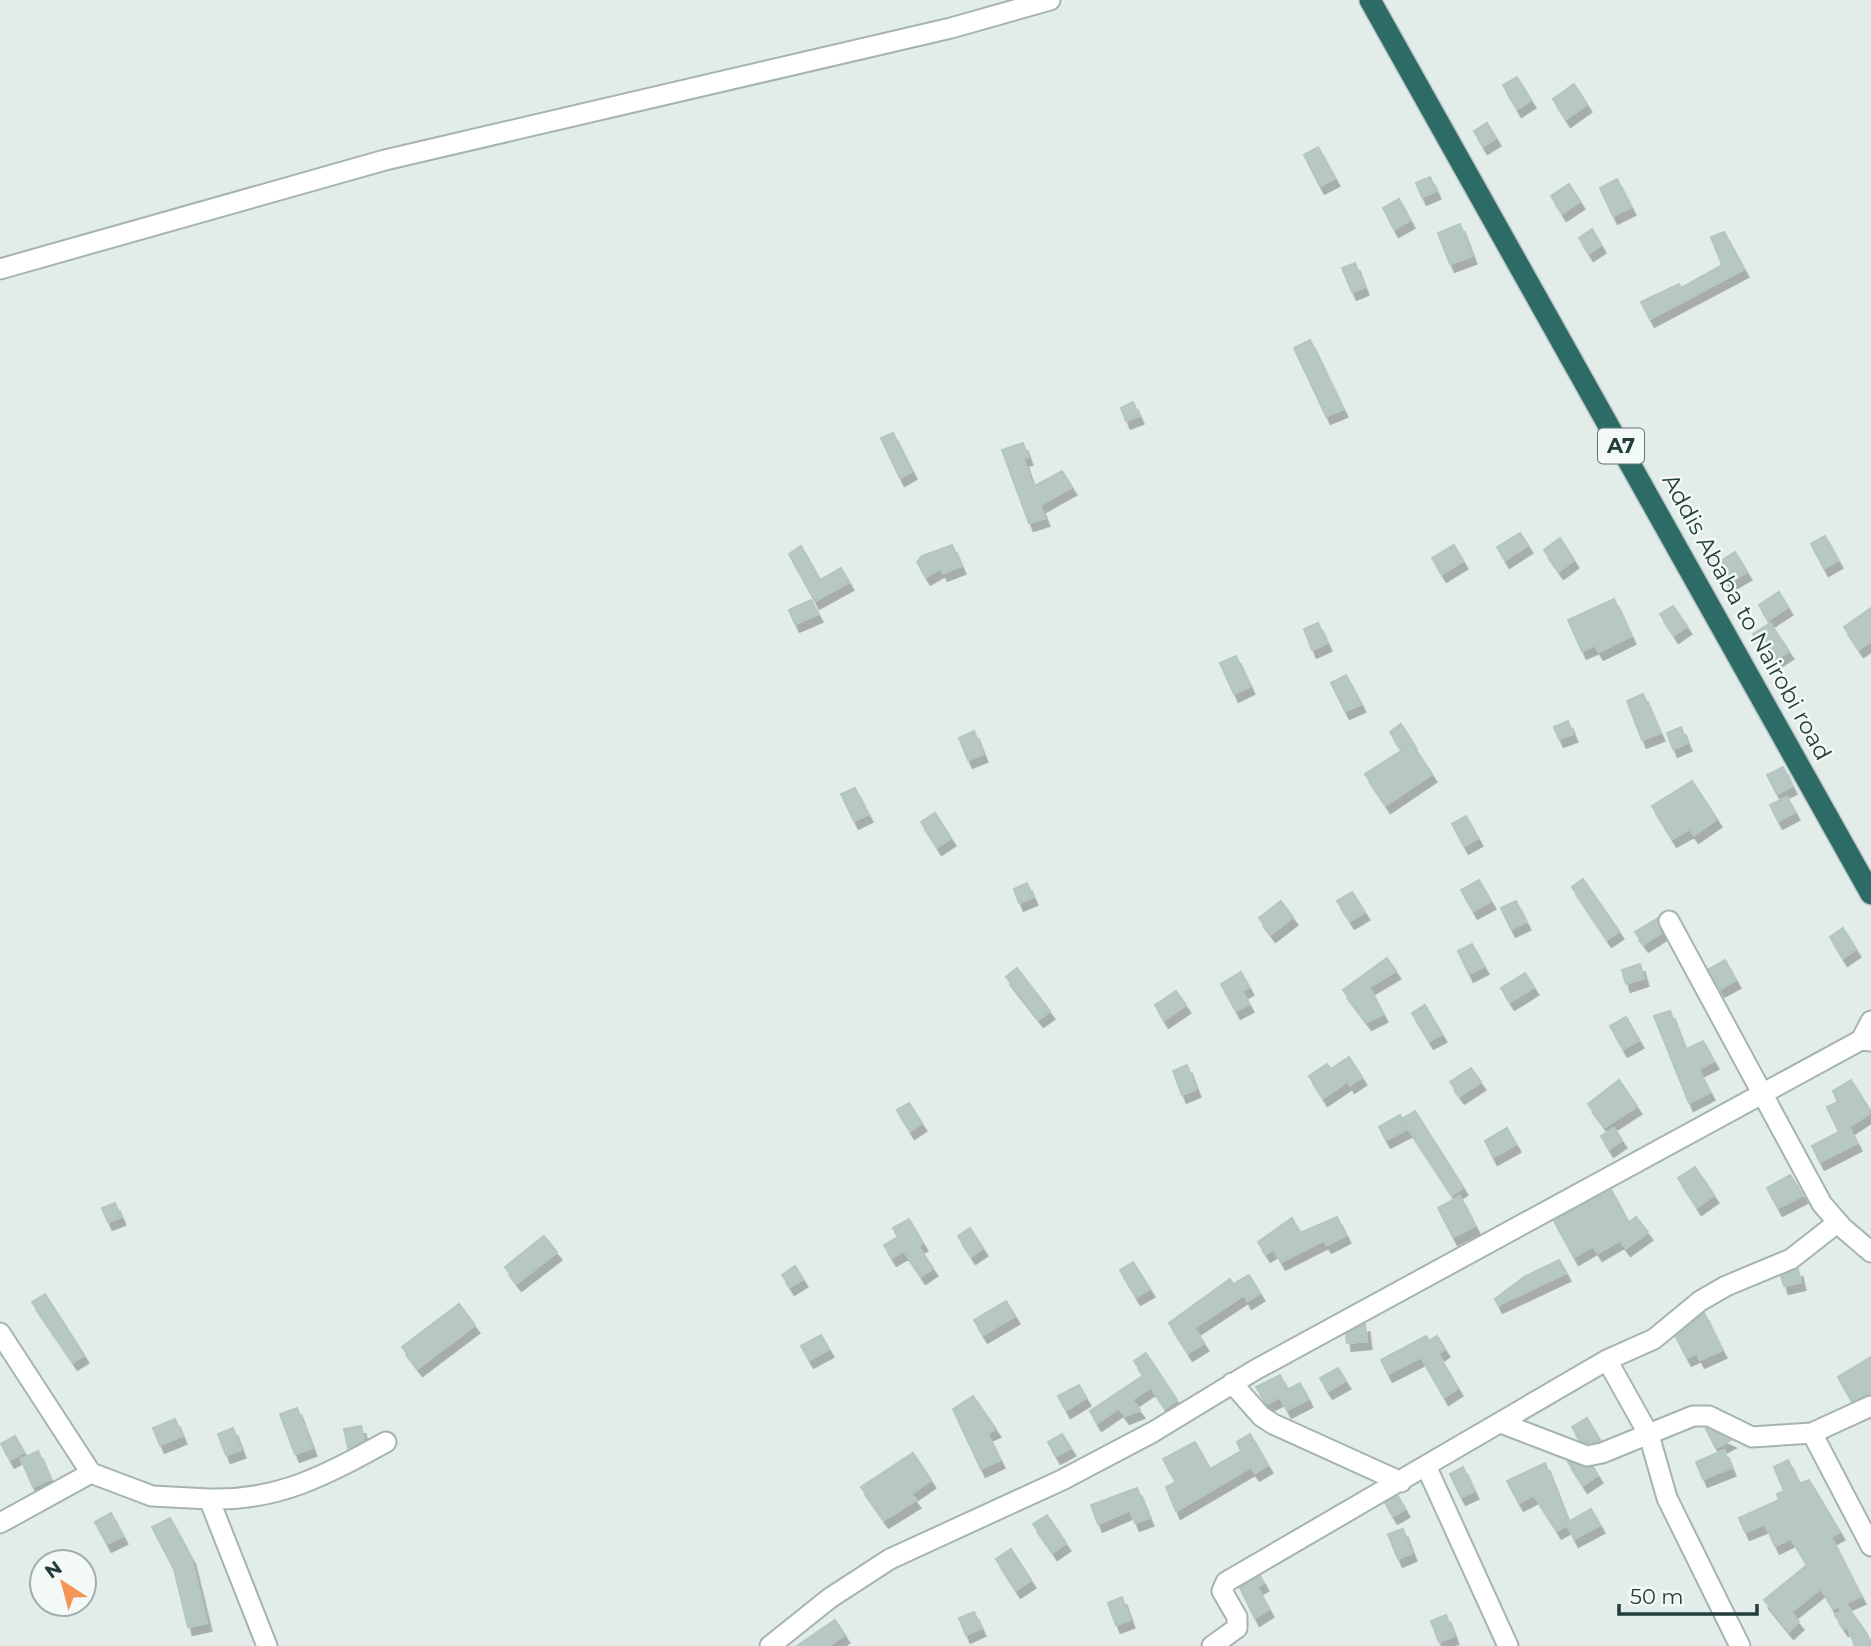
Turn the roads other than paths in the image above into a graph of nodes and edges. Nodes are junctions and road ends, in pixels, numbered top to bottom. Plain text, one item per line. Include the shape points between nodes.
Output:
1 (1051, 0) edge
2 (1370, 0) edge
3 (0, 269) edge
4 (1871, 894) edge
5 (1669, 920) dead end
6 (1871, 1021) edge
7 (1866, 1041) edge
8 (1765, 1092) junction
9 (1837, 1223) junction
10 (1871, 1252) edge
11 (0, 1333) edge
12 (1607, 1360) junction
13 (1232, 1383) junction
14 (1871, 1406) edge
15 (1501, 1423) junction
16 (1812, 1433) junction
17 (1649, 1435) junction
18 (386, 1442) dead end
19 (1426, 1466) junction
20 (91, 1473) junction
21 (1401, 1482) junction
22 (209, 1499) junction
23 (0, 1523) edge
24 (1871, 1546) edge
25 (267, 1646) edge
26 (771, 1646) edge
27 (1212, 1646) edge
28 (1508, 1646) edge
29 (1740, 1646) edge

1 - 3 street via 951,29 385,160
2 - 4 highway, Addis Ababa to Nairobi road / A7
5 - 8 street
6 - 7 street
7 - 8 street
8 - 9 street via 1822,1204
8 - 13 street
9 - 10 street
9 - 12 street via 1791,1259 1726,1286 1654,1339
11 - 20 street
12 - 15 street
12 - 17 street
13 - 21 street via 1273,1424
13 - 26 street via 1062,1480 890,1559 830,1598
14 - 16 street
15 - 17 street via 1587,1456
15 - 19 street
16 - 17 street via 1752,1437 1709,1416 1693,1416
16 - 24 street
17 - 29 street via 1667,1498
18 - 22 street via 299,1485 245,1500
19 - 21 street
19 - 28 street
20 - 22 street via 152,1496
20 - 23 street
21 - 27 street via 1226,1582 1222,1591 1237,1617 1237,1628
22 - 25 street

